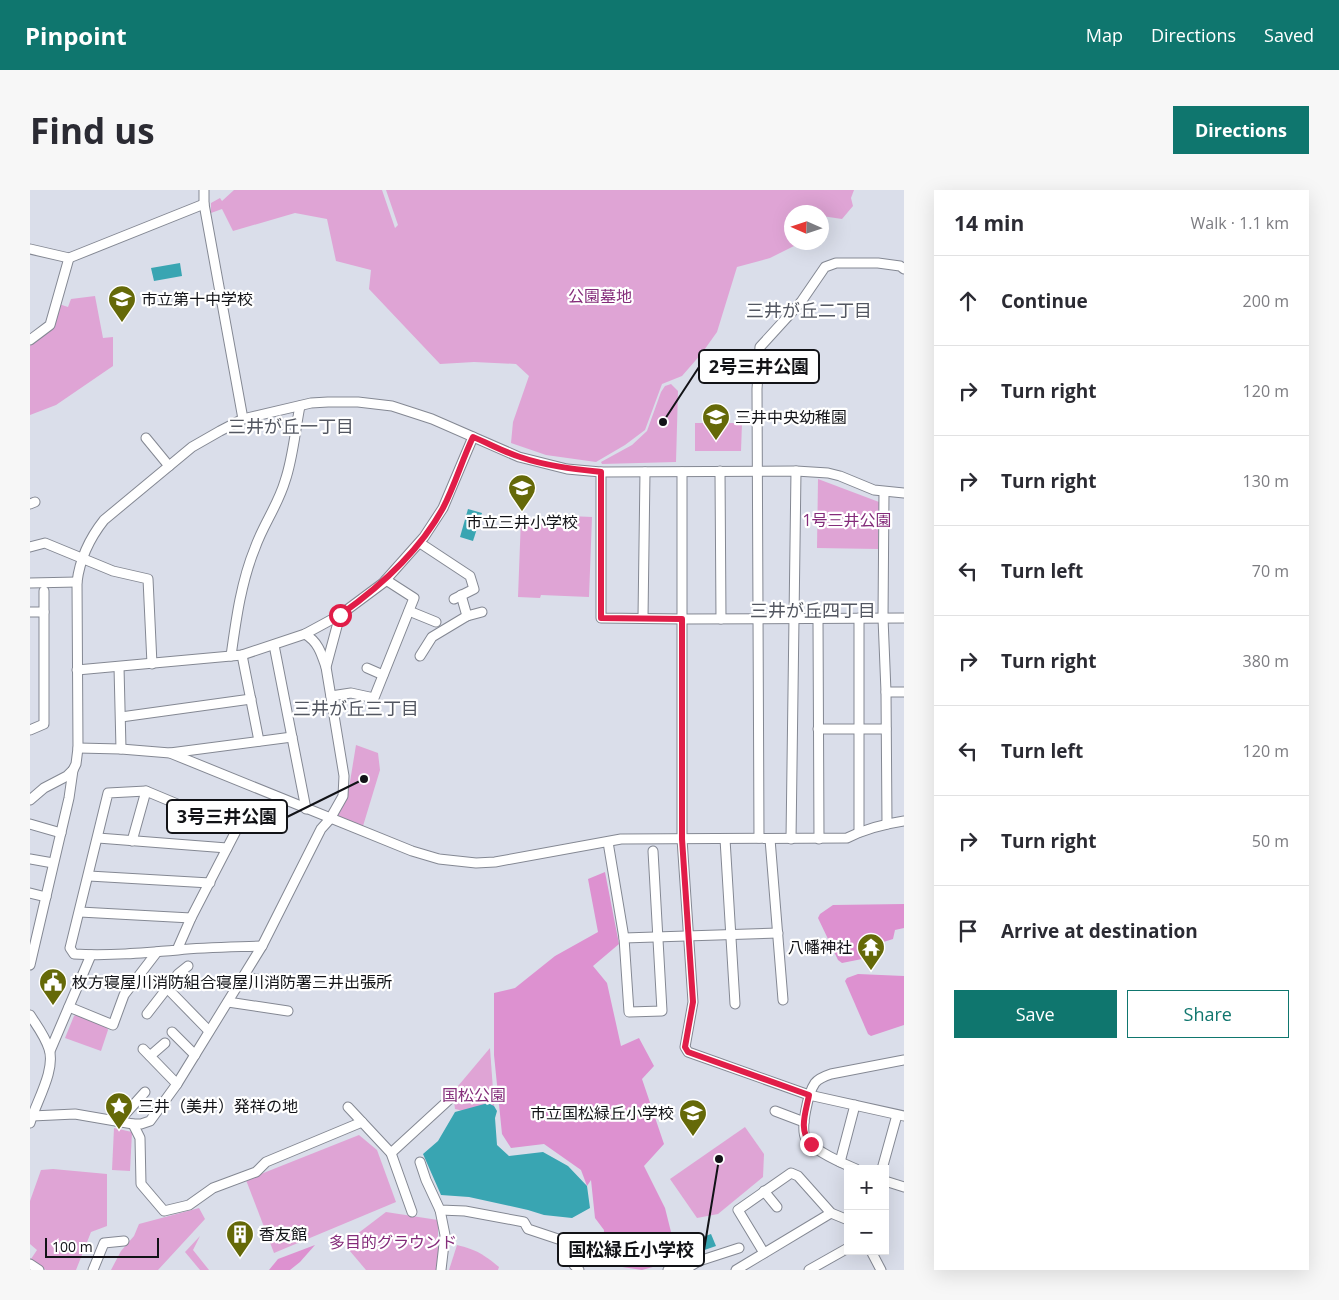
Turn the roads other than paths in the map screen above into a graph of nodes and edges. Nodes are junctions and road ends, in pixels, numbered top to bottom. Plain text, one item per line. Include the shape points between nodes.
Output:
1 (204, 190) edge
2 (204, 204) junction
3 (30, 249) edge
4 (69, 258) junction
5 (904, 269) edge
6 (30, 339) edge
7 (300, 406) junction
8 (243, 419) junction
9 (473, 437) junction
10 (146, 438) dead end
11 (169, 466) junction
12 (720, 471) junction
13 (758, 471) junction
14 (796, 471) junction
15 (601, 472) junction
16 (645, 472) junction
17 (682, 472) junction
18 (884, 492) junction
19 (904, 493) edge
20 (420, 543) junction
21 (30, 547) edge
22 (82, 558) junction
23 (386, 580) junction
24 (30, 582) edge
25 (77, 582) junction
26 (44, 590) dead end
27 (409, 611) junction
28 (30, 612) edge
29 (44, 612) junction
30 (482, 612) dead end
31 (340, 615) junction
32 (467, 616) junction
33 (643, 618) junction
34 (818, 618) junction
35 (859, 618) junction
36 (883, 618) junction
37 (904, 618) edge
38 (682, 619) junction
39 (721, 619) junction
40 (758, 619) junction
41 (793, 619) junction
42 (436, 622) dead end
43 (305, 634) junction
44 (274, 646) junction
45 (242, 655) junction
46 (231, 656) junction
47 (420, 656) dead end
48 (152, 664) junction
49 (120, 667) junction
50 (326, 667) junction
51 (367, 668) dead end
52 (77, 670) junction
53 (383, 676) junction
54 (886, 692) junction
55 (904, 692) edge
56 (331, 696) junction
57 (251, 699) junction
58 (121, 717) junction
59 (818, 728) junction
60 (858, 728) junction
61 (886, 729) junction
62 (30, 730) edge
63 (292, 737) junction
64 (259, 741) junction
65 (78, 748) junction
66 (121, 749) junction
67 (170, 753) junction
68 (73, 770) junction
69 (146, 791) junction
70 (30, 799) edge
71 (306, 809) junction
72 (330, 819) junction
73 (904, 821) edge
74 (30, 824) edge
75 (887, 824) junction
76 (859, 832) junction
77 (61, 833) junction
78 (98, 838) junction
79 (759, 838) junction
80 (770, 838) junction
81 (791, 838) junction
82 (682, 839) junction
83 (725, 839) junction
84 (819, 839) junction
85 (132, 841) junction
86 (608, 842) junction
87 (227, 848) junction
88 (653, 851) dead end
89 (30, 859) edge
90 (53, 863) junction
91 (89, 876) junction
92 (210, 883) junction
93 (30, 893) edge
94 (46, 897) junction
95 (80, 912) junction
96 (191, 918) junction
97 (34, 929) edge
98 (778, 933) junction
99 (730, 935) junction
100 (688, 936) junction
101 (659, 937) junction
102 (624, 938) junction
103 (262, 946) junction
104 (177, 950) junction
105 (157, 952) junction
106 (92, 955) junction
107 (30, 965) edge
108 (188, 966) dead end
109 (242, 978) junction
110 (318, 984) dead end
111 (167, 988) junction
112 (783, 1000) dead end
113 (228, 1002) junction
114 (735, 1004) dead end
115 (69, 1007) junction
116 (288, 1011) dead end
117 (147, 1014) dead end
118 (30, 1015) edge
119 (210, 1031) junction
120 (172, 1032) dead end
121 (165, 1043) dead end
122 (143, 1049) dead end
123 (50, 1051) junction
124 (195, 1055) junction
125 (150, 1056) junction
126 (904, 1060) edge
127 (177, 1084) junction
128 (145, 1092) dead end
129 (809, 1095) junction
130 (452, 1097) dead end
131 (855, 1105) junction
132 (348, 1107) dead end
133 (775, 1111) dead end
134 (900, 1116) edge
135 (31, 1120) edge
136 (118, 1122) junction
137 (362, 1122) junction
138 (804, 1122) junction
139 (133, 1124) junction
140 (391, 1153) junction
141 (420, 1162) dead end
142 (840, 1162) junction
143 (847, 1165) edge
144 (883, 1165) edge
145 (889, 1181) edge
146 (904, 1187) edge
147 (764, 1191) junction
148 (777, 1207) dead end
149 (440, 1210) junction
150 (412, 1212) dead end
151 (831, 1213) junction
152 (844, 1218) edge
153 (120, 1239) dead end
154 (739, 1248) dead end
155 (844, 1250) edge
156 (764, 1253) junction
157 (873, 1255) edge
158 (30, 1264) edge
159 (701, 1266) edge
160 (95, 1269) edge
161 (40, 1270) edge
162 (442, 1270) edge
163 (579, 1270) edge
164 (668, 1270) edge
165 (682, 1270) edge
166 (736, 1270) edge
167 (809, 1270) edge
168 (881, 1270) edge

1 - 2 street
2 - 4 street
2 - 8 street
3 - 4 street
4 - 6 street via 50,324
5 - 13 street via 878,263 836,263 826,267 801,302 760,347
7 - 8 street
7 - 9 street via 348,402 392,406
7 - 46 street via 286,479 248,566
8 - 11 street via 192,447
9 - 15 street via 539,463
9 - 20 street via 443,508
10 - 11 street
11 - 22 street via 104,520 92,535
12 - 13 street
12 - 17 street
12 - 39 street
13 - 14 street
13 - 40 street
14 - 18 street via 828,472
14 - 41 street
15 - 16 street
15 - 33 street via 601,618
16 - 17 street
16 - 33 street
17 - 38 street
18 - 19 street
18 - 36 street
20 - 23 street
20 - 32 street via 470,576 474,589 458,597
21 - 22 street via 46,543
22 - 25 street
22 - 48 street via 113,571 148,580
23 - 27 street via 414,598
23 - 31 street
24 - 25 street
25 - 52 street
26 - 29 street
27 - 42 street
27 - 53 street
28 - 29 street
29 - 62 street via 44,724
30 - 32 street
31 - 43 street
31 - 50 street
32 - 47 street via 432,637
33 - 38 street
34 - 35 street
34 - 41 street
34 - 59 street
35 - 36 street
35 - 60 street
36 - 37 street
36 - 54 street
38 - 39 street
38 - 82 street
39 - 40 street
40 - 41 street
40 - 79 street
41 - 81 street
43 - 44 street
43 - 50 street via 320,648
44 - 45 street
44 - 63 street
45 - 46 street
45 - 57 street
46 - 48 street
48 - 49 street
49 - 52 street
49 - 58 street
50 - 56 street
51 - 53 street
52 - 65 street
53 - 56 street via 374,698 350,693
54 - 55 street
54 - 61 street
56 - 72 street via 344,776 343,796
57 - 58 street
57 - 64 street
58 - 66 street
59 - 60 street
59 - 84 street
60 - 61 street
60 - 76 street
61 - 75 street
63 - 64 street
63 - 71 street
64 - 67 street
65 - 66 street
65 - 68 street
66 - 67 street
67 - 71 street
68 - 70 street
68 - 77 street
69 - 78 street via 108,793
69 - 85 street
69 - 87 street via 237,829
71 - 72 street
72 - 86 street via 421,854 468,863 495,862
72 - 103 street via 321,829
73 - 75 street
74 - 77 street
75 - 76 street
76 - 84 street via 847,838
77 - 90 street
78 - 85 street
78 - 91 street
79 - 80 street
79 - 83 street
80 - 81 street
80 - 98 street
81 - 84 street
82 - 83 street
82 - 86 street
82 - 100 street
83 - 99 street
85 - 87 street
86 - 102 street
87 - 92 street
88 - 101 street
89 - 90 street
90 - 94 street
91 - 92 street
91 - 95 street
92 - 96 street
93 - 94 street
94 - 97 street
95 - 96 street
95 - 106 street via 70,948 74,954
96 - 104 street
97 - 107 street
98 - 99 street
98 - 112 street
99 - 100 street
99 - 114 street
100 - 101 street
100 - 129 street via 693,1002 685,1047 688,1052
101 - 102 street
101 - 102 street via 662,1011 629,1012
103 - 104 street
103 - 109 street
104 - 105 street
105 - 106 street
105 - 115 street via 124,994 112,1025
106 - 115 street
108 - 111 street
109 - 110 street
109 - 113 street
111 - 117 street
111 - 119 street
113 - 116 street
113 - 119 street
115 - 123 street
118 - 123 street
119 - 124 street
120 - 124 street
121 - 125 street
122 - 125 street
123 - 135 street via 46,1082
124 - 127 street
125 - 127 street
126 - 129 street via 822,1077
127 - 139 street via 150,1121
128 - 136 street
129 - 131 street
129 - 138 street
130 - 140 street
131 - 134 street
131 - 142 street
132 - 137 street
133 - 138 street
134 - 144 street
135 - 136 street via 75,1114
136 - 139 street
137 - 139 street via 266,1162 256,1172 212,1188 189,1205 164,1211 141,1184 140,1138
137 - 140 street
138 - 142 street via 805,1138
140 - 150 street
141 - 149 street
142 - 143 street
145 - 146 street
147 - 148 street
147 - 151 street via 790,1173 798,1176
147 - 156 street via 738,1210
149 - 162 street via 446,1234
149 - 163 street via 465,1211 524,1222 528,1229 582,1247 586,1251 574,1265
151 - 152 street
151 - 156 street
153 - 160 street via 104,1243
154 - 159 street
155 - 167 street
156 - 166 street
157 - 168 street
158 - 161 street
159 - 165 street
164 - 165 street

